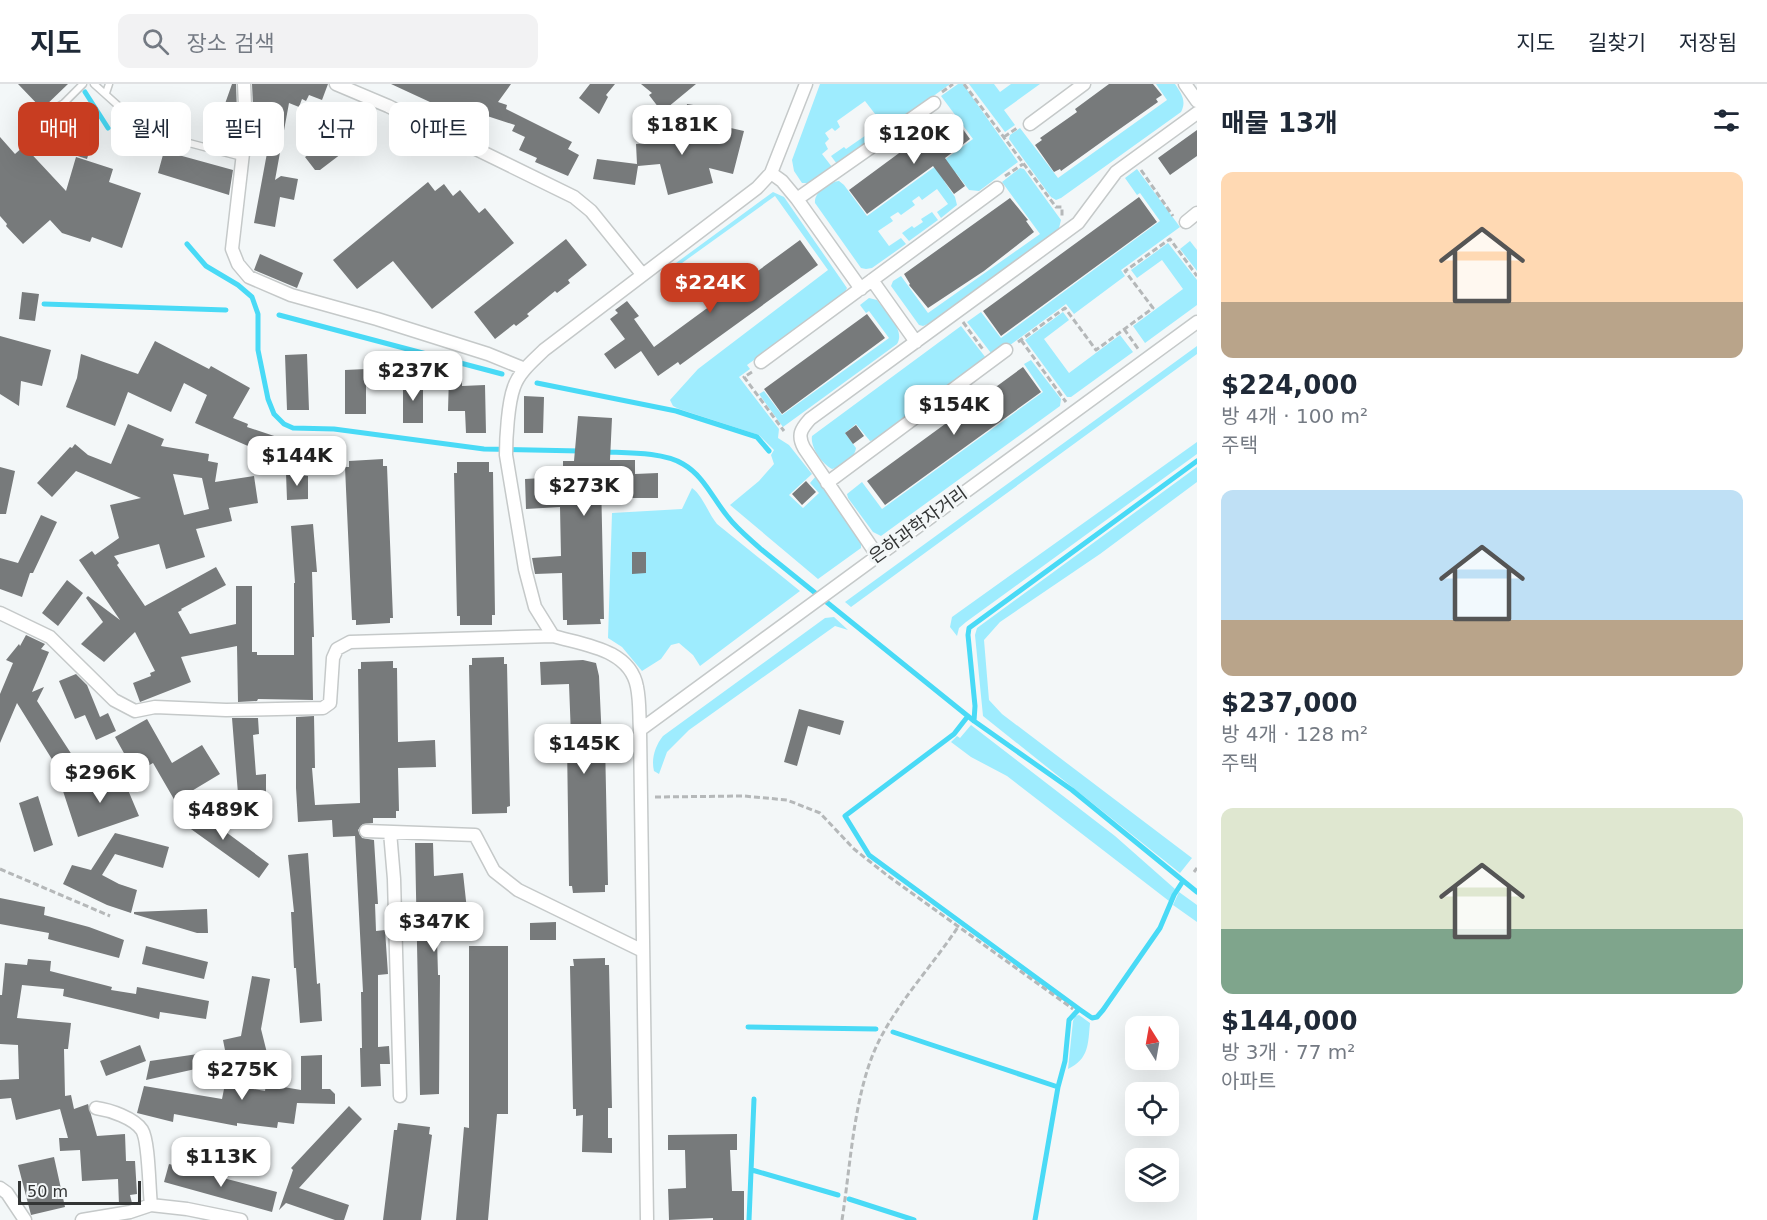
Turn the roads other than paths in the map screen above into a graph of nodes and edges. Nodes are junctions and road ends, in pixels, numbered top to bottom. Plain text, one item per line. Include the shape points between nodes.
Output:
1 (83, 84) edge
2 (94, 84) edge
3 (109, 84) edge
4 (244, 84) edge
5 (336, 84) edge
6 (806, 84) edge
7 (1084, 84) edge
8 (1185, 84) edge
9 (106, 93) junction
10 (1197, 101) edge
11 (66, 102) edge
12 (934, 103) dead end
13 (1197, 113) edge
14 (1030, 124) dead end
15 (242, 157) junction
16 (771, 173) junction
17 (997, 188) road end
18 (797, 199) junction
19 (1197, 213) edge
20 (1185, 222) road end
21 (642, 274) junction
22 (872, 280) junction
23 (861, 289) junction
24 (1197, 322) edge
25 (916, 342) junction
26 (1006, 350) road end
27 (761, 362) road end
28 (525, 369) junction
29 (827, 483) junction
30 (877, 555) junction
31 (0, 613) edge
32 (553, 636) junction
33 (640, 730) junction
34 (366, 831) dead end
35 (390, 832) junction
36 (643, 951) junction
37 (400, 1096) dead end
38 (96, 1108) dead end
39 (0, 1188) edge
40 (151, 1205) junction
41 (25, 1220) edge
42 (82, 1220) edge
43 (241, 1220) edge
44 (647, 1220) edge

1 - 11 lane
2 - 9 lane
3 - 9 lane
4 - 15 street via 246,127
5 - 21 street via 574,197 591,211
6 - 16 street
7 - 14 street
8 - 10 street
9 - 15 lane via 133,119 189,143
12 - 18 street
13 - 25 street via 1116,172 1078,223
15 - 28 street via 232,249 237,264 249,277 291,295 388,322
16 - 18 street
16 - 21 street via 757,188
17 - 22 street
18 - 23 street
19 - 20 street
21 - 28 street
22 - 23 street
22 - 25 street
23 - 27 street
24 - 30 street, 은하과학자거리
25 - 29 street via 801,429 799,438
26 - 29 street
28 - 32 street via 514,387 506,455 525,569 535,607
29 - 30 street
30 - 33 street, 은하과학자거리
31 - 32 street via 51,637 114,700 135,711 155,706 226,710 323,708 330,703 333,658 337,649 350,642
32 - 33 street via 614,654 626,664 637,685
33 - 36 street
34 - 35 street
35 - 36 street via 475,835 494,871 518,890
35 - 37 street
36 - 44 street
38 - 40 street via 126,1118 142,1130 147,1146
39 - 41 street
40 - 42 street
40 - 43 street

